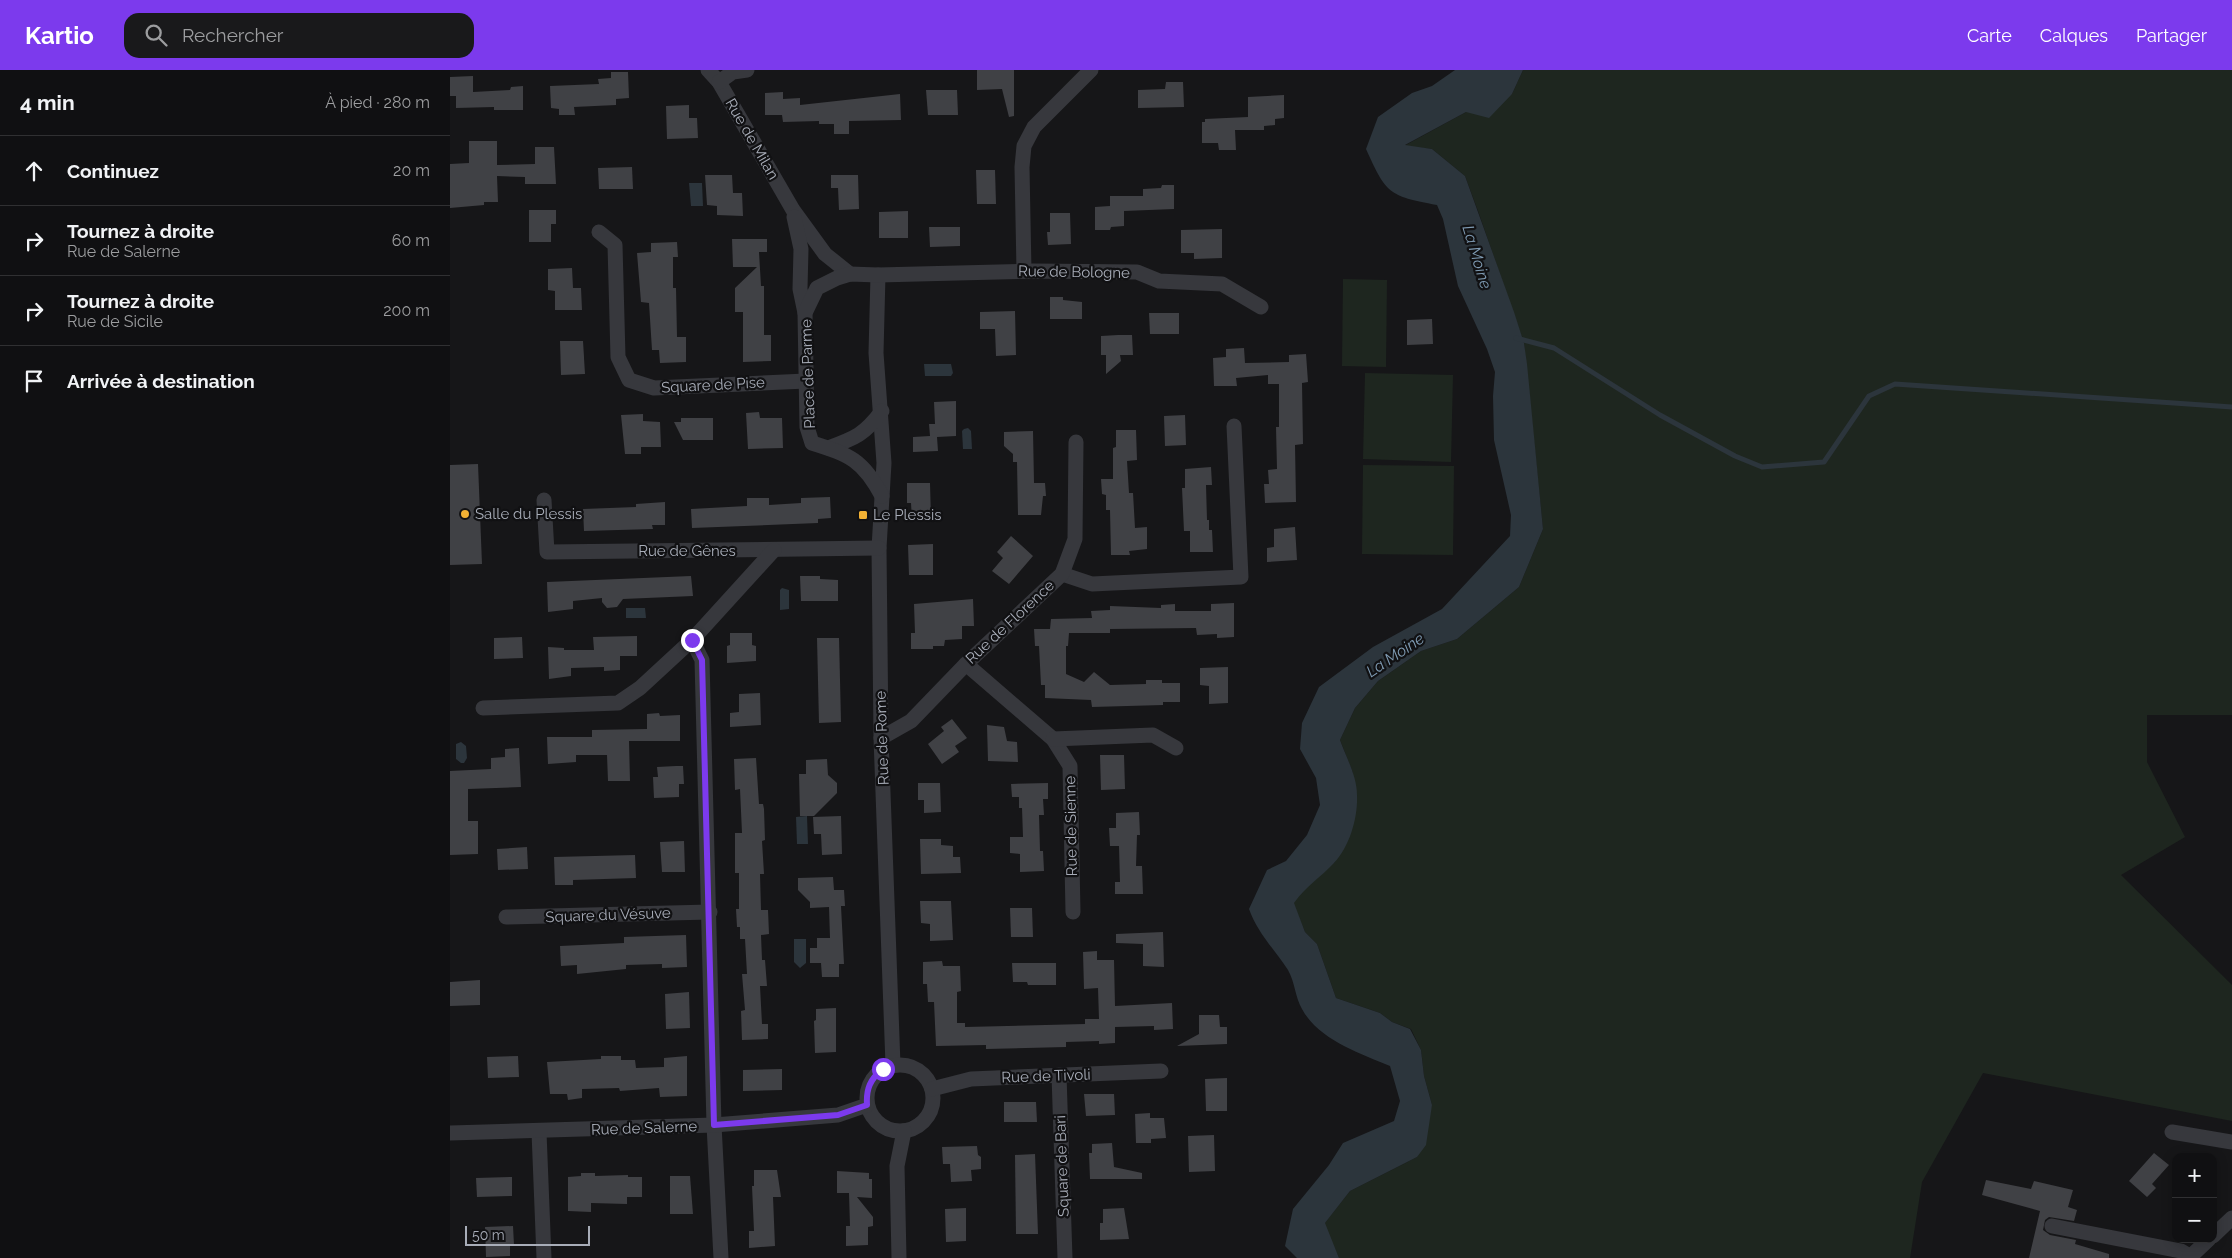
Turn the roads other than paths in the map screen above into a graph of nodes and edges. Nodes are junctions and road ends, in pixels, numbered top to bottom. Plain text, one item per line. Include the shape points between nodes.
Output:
1 (708, 70) edge
2 (747, 70) edge
3 (1091, 70) edge
4 (720, 82) junction
5 (793, 210) junction
6 (598, 232) dead end
7 (1024, 271) junction
8 (850, 274) junction
9 (878, 275) junction
10 (1261, 307) dead end
11 (805, 313) junction
12 (806, 381) junction
13 (882, 411) junction
14 (1234, 426) dead end
15 (1076, 442) dead end
16 (828, 448) junction
17 (882, 496) junction
18 (544, 500) dead end
19 (879, 548) junction
20 (774, 550) junction
21 (1062, 574) junction
22 (692, 640) junction
23 (966, 664) junction
24 (484, 708) dead end
25 (881, 738) junction
26 (1053, 739) junction
27 (1176, 748) dead end
28 (710, 912) junction
29 (1074, 912) dead end
30 (506, 917) dead end
31 (893, 1065) junction
32 (1161, 1071) dead end
33 (1059, 1075) junction
34 (932, 1089) junction
35 (867, 1105) junction
36 (714, 1125) junction
37 (904, 1131) junction
38 (539, 1132) junction
39 (2172, 1132) dead end
40 (450, 1133) edge
41 (2232, 1142) edge
42 (2232, 1218) edge
43 (2052, 1226) dead end
44 (2217, 1232) edge
45 (2205, 1243) edge
46 (2190, 1257) edge
47 (544, 1258) edge
48 (720, 1258) edge
49 (899, 1258) edge
50 (1065, 1258) edge

1 - 4 street, Rue de Milan
2 - 4 street via 733,72
3 - 7 street via 1034,126 1024,146
4 - 5 street, Rue de Milan
5 - 8 street, Rue de Milan via 825,254
5 - 11 street, Rue de Milan via 801,249 800,290
6 - 12 street, Square de Pise via 615,245 618,357 629,380 654,388
7 - 9 street, Rue de Bologne
7 - 10 street, Rue de Bologne via 1136,272 1159,281 1222,284
8 - 9 street, Place de Parme
8 - 11 street, Place de Parme via 817,288
9 - 13 street via 876,353
11 - 12 street, Place de Parme
12 - 16 street, Place de Parme via 807,427 812,444
13 - 16 street, Place de Parme via 869,428 856,437
13 - 17 street, Rue de Rome
14 - 21 street via 1241,577 1092,584
15 - 21 street, Rue de Florence via 1075,539
16 - 17 street, Place de Parme via 856,460 868,470
17 - 19 street, Rue de Rome
18 - 20 street, Rue de Gênes via 547,552
19 - 20 street, Rue de Gênes
19 - 25 street, Rue de Rome
20 - 22 street
21 - 23 street, Rue de Florence
22 - 24 street via 618,704
22 - 28 street via 702,660
23 - 25 street, Rue de Florence via 911,721
23 - 26 street, Rue de Sienne
25 - 31 street, Rue de Rome
26 - 27 street via 1153,735
26 - 29 street, Rue de Sienne via 1070,766
28 - 30 street, Square du Vésuve
28 - 36 street
31 - 34 street via 908,1066 922,1072
31 - 35 street via 879,1072 869,1084
32 - 33 street, Rue de Tivoli
33 - 34 street, Rue de Tivoli via 972,1079
33 - 50 street, Square de Bari
34 - 37 street via 933,1100 928,1116 915,1128
35 - 36 street, Rue de Salerne via 838,1115
35 - 37 street via 876,1122 894,1131
36 - 38 street, Rue de Salerne
36 - 48 street
37 - 49 street via 896,1166
38 - 40 street, Rue de Salerne
38 - 47 street
39 - 41 street
42 - 44 street
43 - 46 street via 2181,1251
45 - 46 street

